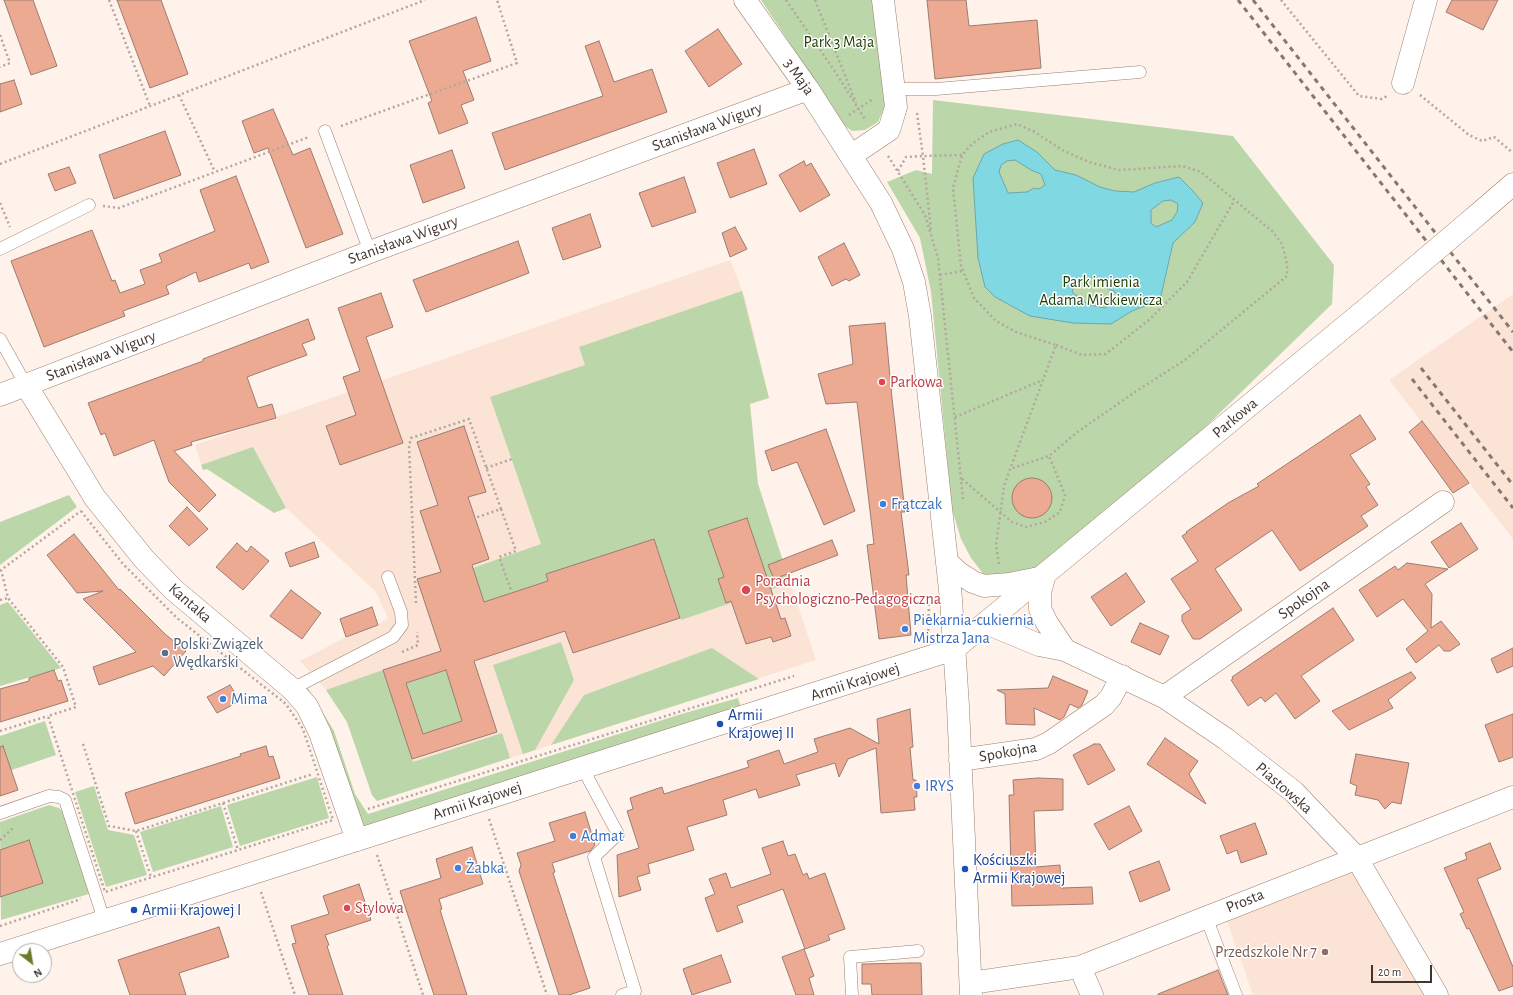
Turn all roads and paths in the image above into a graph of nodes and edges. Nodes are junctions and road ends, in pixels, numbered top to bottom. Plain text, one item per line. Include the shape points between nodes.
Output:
1 (109, 0) edge
2 (425, 0) edge
3 (497, 0) edge
4 (746, 0) edge
5 (815, 0) edge
6 (883, 0) edge
7 (1281, 0) edge
8 (1426, 0) edge
9 (0, 35) edge
10 (0, 68) edge
11 (1140, 72) dead end
12 (1404, 84) junction
13 (808, 89) junction
14 (894, 89) junction
15 (179, 95) junction
16 (150, 106) junction
17 (859, 109) dead end
18 (325, 131) junction
19 (1513, 153) edge
20 (852, 155) junction
21 (0, 164) edge
22 (898, 171) dead end
23 (215, 172) junction
24 (1513, 184) edge
25 (1234, 201) junction
26 (0, 203) edge
27 (89, 205) joint
28 (932, 238) dead end
29 (16, 242) junction
30 (0, 249) edge
31 (370, 252) junction
32 (962, 270) junction
33 (940, 275) dead end
34 (0, 339) edge
35 (1056, 345) junction
36 (1044, 380) junction
37 (26, 385) junction
38 (0, 395) edge
39 (955, 417) dead end
40 (1049, 456) junction
41 (512, 459) dead end
42 (486, 468) junction
43 (1010, 469) junction
44 (962, 479) dead end
45 (1443, 502) dead end
46 (500, 509) junction
47 (1001, 512) junction
48 (475, 518) dead end
49 (947, 562) junction
50 (999, 567) dead end
51 (1044, 576) junction
52 (388, 577) dead end
53 (511, 590) dead end
54 (8, 598) junction
55 (950, 599) junction
56 (0, 600) edge
57 (416, 605) dead end
58 (986, 623) junction
59 (417, 629) dead end
60 (928, 638) dead end
61 (954, 649) junction
62 (1066, 650) junction
63 (397, 654) dead end
64 (797, 675) dead end
65 (1122, 676) junction
66 (292, 689) junction
67 (1164, 697) junction
68 (48, 716) junction
69 (0, 731) edge
70 (83, 744) dead end
71 (960, 760) junction
72 (582, 767) junction
73 (318, 773) junction
74 (1513, 797) edge
75 (482, 799) junction
76 (222, 803) junction
77 (364, 806) dead end
78 (0, 814) edge
79 (136, 830) junction
80 (357, 840) junction
81 (238, 850) junction
82 (383, 852) dead end
83 (1356, 857) junction
84 (254, 872) junction
85 (151, 877) junction
86 (102, 893) junction
87 (1206, 917) junction
88 (104, 920) junction
89 (0, 926) edge
90 (918, 951) dead end
91 (0, 954) edge
92 (1080, 967) junction
93 (971, 989) edge
94 (295, 995) edge
95 (423, 995) edge
96 (547, 995) edge
97 (622, 995) edge
98 (852, 995) edge
99 (1092, 995) edge
100 (1236, 995) edge
101 (1438, 995) edge

1 - 16 path
2 - 15 path
3 - 18 path via 517,63
4 - 13 street, 3 Maja
5 - 17 path
6 - 14 street
7 - 12 path via 1359,96 1382,99
8 - 12 street
9 - 10 path via 10,63
11 - 14 lane via 936,89
12 - 19 path via 1424,97 1469,135 1482,141 1494,137
13 - 20 street, 3 Maja
13 - 31 street, Stanisława Wigury
14 - 20 street via 896,106 889,130
15 - 16 path
15 - 23 path
16 - 21 path
18 - 23 path
18 - 31 lane
20 - 49 street, 3 Maja via 893,225 914,282
22 - 28 path via 906,157 923,156
23 - 27 path via 119,208
24 - 51 street, Parkowa, bridge
25 - 32 path via 1201,172 1182,166 1119,170 1089,162 1062,150 1018,124 989,132 962,155 953,188
25 - 35 path via 1187,282 1150,319 1106,354 1082,355
25 - 40 path via 1273,232 1282,244 1287,276 1185,360 1076,433
26 - 29 path
27 - 29 lane
29 - 30 lane
31 - 37 street, Stanisława Wigury
32 - 33 path
32 - 35 path via 974,298 996,321 1016,332
34 - 37 lane
35 - 36 path
36 - 39 path
36 - 43 path
37 - 38 street, Stanisława Wigury
37 - 66 street, Kantaka via 95,498 144,559 174,590
40 - 43 path
40 - 47 path via 1065,495 1060,512 1045,522 1026,527 1012,522
41 - 42 path
42 - 46 path
42 - 57 path via 469,419 411,438 409,446
43 - 47 path via 1004,486
44 - 47 path
45 - 67 street, Spokojna
46 - 48 path
46 - 53 path via 516,551 499,557
47 - 50 path via 996,545
49 - 51 street via 959,573 984,586 1009,584
49 - 55 street, 3 Maja
51 - 58 street, Parkowa
51 - 62 street, Piastowska via 1040,609
52 - 66 lane via 401,612 402,625 393,637
54 - 56 path
54 - 68 path via 63,667 76,707
54 - 73 path via 1,570 81,511 123,564 177,618 286,704 303,729
55 - 60 path via 928,604
55 - 61 street, 3 Maja
58 - 61 street, Parkowa
58 - 62 street, Piastowska via 1039,645
59 - 63 path via 418,645
61 - 71 street, 3 Maja
61 - 72 street, Armii Krajowej
62 - 65 street, Piastowska
64 - 77 path via 369,810
65 - 67 street, Piastowska
65 - 71 street, Spokojna via 1104,705 1049,743 1036,749
66 - 80 street, Kantaka via 307,706 320,733
67 - 83 street, Piastowska via 1226,739 1294,792
68 - 69 path
68 - 86 path via 104,892
70 - 79 path via 109,826
71 - 93 street, 3 Maja
72 - 75 street, Armii Krajowej
72 - 97 lane via 618,834 594,857 635,991
73 - 76 path
73 - 81 path via 333,820
74 - 83 street, Prosta
75 - 80 street, Armii Krajowej
75 - 96 path
76 - 79 path
76 - 81 path
78 - 86 lane via 49,796 65,800
79 - 85 path
80 - 84 street, Armii Krajowej
81 - 85 path
82 - 95 path via 377,855
83 - 87 street, Prosta
83 - 101 street, Piastowska
84 - 88 street, Armii Krajowej
84 - 94 path
85 - 86 path
86 - 88 lane
86 - 89 path
87 - 92 street, Prosta
87 - 100 lane
88 - 91 street, Armii Krajowej
90 - 98 lane via 850,957
92 - 93 street, Prosta
92 - 99 street

